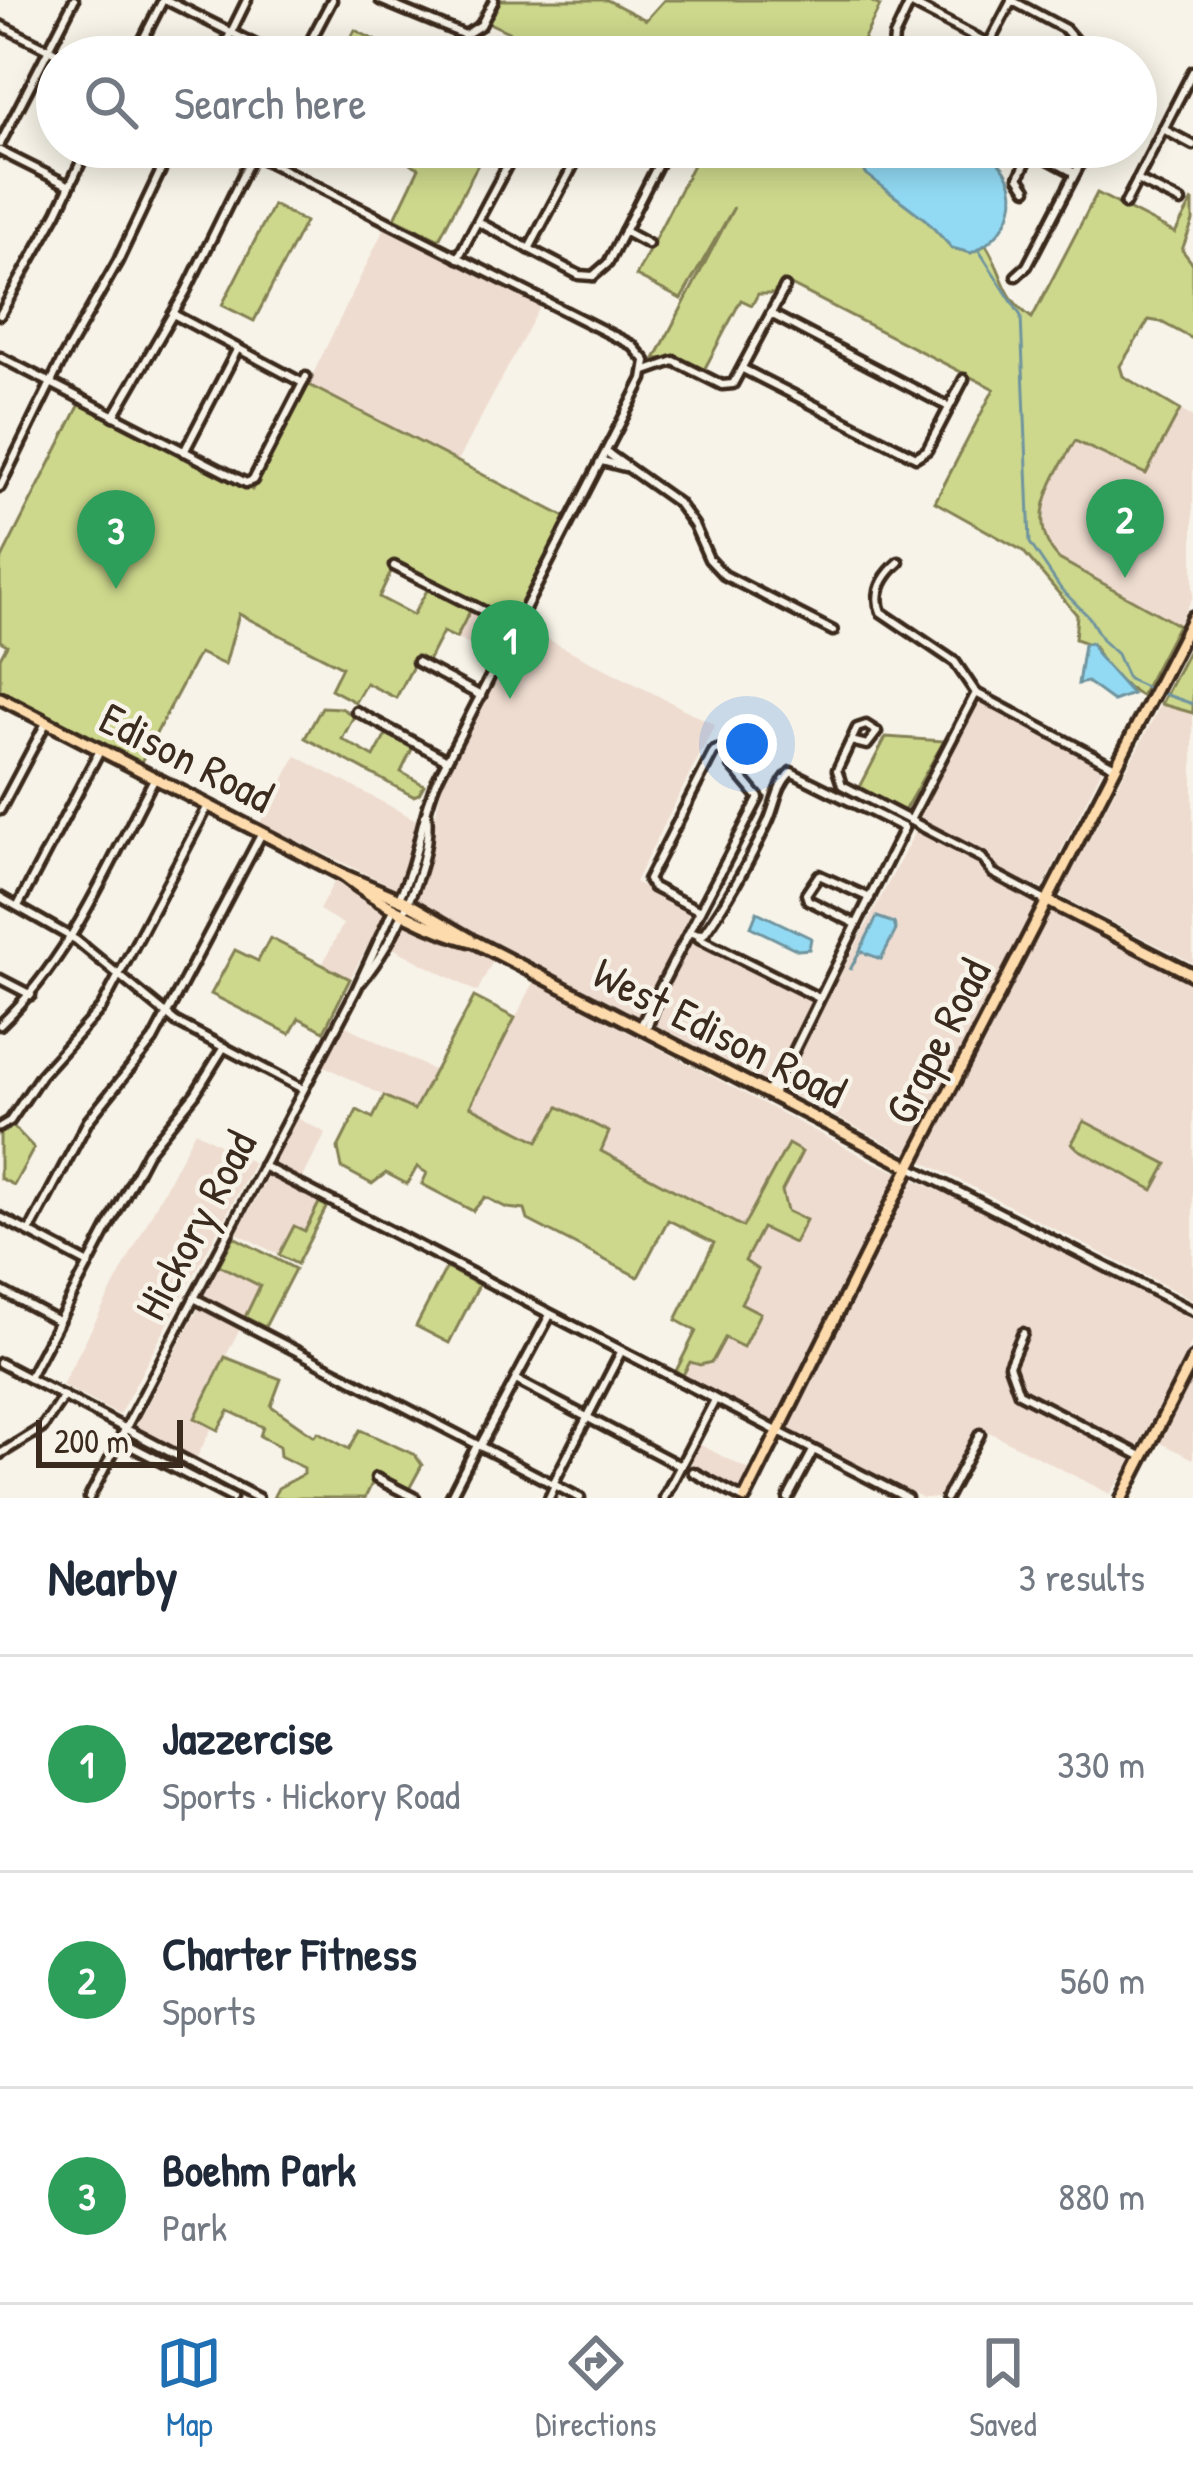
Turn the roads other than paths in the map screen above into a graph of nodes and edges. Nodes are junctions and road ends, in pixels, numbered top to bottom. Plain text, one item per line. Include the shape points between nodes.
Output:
1 (74, 0) edge
2 (165, 0) edge
3 (247, 0) edge
4 (332, 0) edge
5 (380, 0) edge
6 (494, 0) edge
7 (1012, 0) edge
8 (911, 2) edge
9 (0, 25) edge
10 (231, 32) junction
11 (56, 36) edge
12 (145, 36) edge
13 (229, 36) edge
14 (239, 36) edge
15 (313, 36) edge
16 (894, 36) edge
17 (974, 36) edge
18 (993, 36) edge
19 (1070, 36) edge
20 (36, 43) edge
21 (36, 76) edge
22 (1192, 77) edge
23 (1162, 130) junction
24 (1157, 140) edge
25 (1193, 145) edge
26 (0, 148) edge
27 (36, 168) edge
28 (37, 168) edge
29 (78, 168) edge
30 (162, 168) edge
31 (246, 168) edge
32 (285, 168) edge
33 (507, 168) edge
34 (572, 168) edge
35 (656, 168) edge
36 (1022, 168) edge
37 (1067, 168) edge
38 (1078, 168) edge
39 (1143, 168) edge
40 (1076, 173) junction
41 (1137, 180) junction
42 (70, 186) junction
43 (1027, 189) dead end
44 (1181, 202) dead end
45 (1124, 204) dead end
46 (478, 223) junction
47 (624, 231) junction
48 (647, 244) dead end
49 (529, 249) junction
50 (458, 258) junction
51 (1016, 276) dead end
52 (785, 287) dead end
53 (173, 314) junction
54 (771, 314) junction
55 (0, 315) edge
56 (237, 350) junction
57 (0, 357) edge
58 (646, 369) junction
59 (742, 369) junction
60 (964, 380) dead end
61 (50, 383) junction
62 (949, 406) junction
63 (114, 416) junction
64 (184, 452) junction
65 (606, 452) junction
66 (602, 461) junction
67 (625, 466) junction
68 (0, 487) edge
69 (899, 562) dead end
70 (394, 566) dead end
71 (1193, 616) edge
72 (515, 627) junction
73 (833, 631) dead end
74 (417, 662) dead end
75 (976, 693) junction
76 (481, 696) junction
77 (0, 698) edge
78 (356, 711) dead end
79 (46, 722) junction
80 (851, 741) dead end
81 (100, 749) junction
82 (447, 760) junction
83 (1115, 767) junction
84 (155, 777) junction
85 (209, 805) junction
86 (0, 810) edge
87 (910, 820) junction
88 (262, 833) junction
89 (0, 897) edge
90 (870, 898) junction
91 (1046, 901) junction
92 (400, 904) junction
93 (18, 906) junction
94 (700, 911) junction
95 (856, 925) junction
96 (692, 934) junction
97 (71, 937) junction
98 (1193, 975) edge
99 (119, 977) junction
100 (0, 979) edge
101 (31, 994) junction
102 (819, 998) junction
103 (166, 1016) junction
104 (0, 1025) edge
105 (643, 1029) junction
106 (224, 1047) junction
107 (304, 1089) junction
108 (769, 1094) junction
109 (0, 1127) edge
110 (262, 1166) junction
111 (910, 1167) junction
112 (0, 1217) edge
113 (29, 1232) junction
114 (88, 1264) junction
115 (0, 1290) edge
116 (194, 1298) junction
117 (1193, 1311) edge
118 (550, 1314) junction
119 (58, 1321) junction
120 (1023, 1333) dead end
121 (621, 1351) junction
122 (1193, 1359) edge
123 (0, 1363) edge
124 (29, 1378) junction
125 (516, 1380) junction
126 (64, 1396) junction
127 (716, 1400) junction
128 (587, 1418) junction
129 (125, 1428) junction
130 (777, 1432) junction
131 (980, 1434) dead end
132 (129, 1445) dead end
133 (479, 1446) junction
134 (813, 1451) junction
135 (0, 1454) edge
136 (1143, 1457) junction
137 (680, 1466) junction
138 (693, 1472) dead end
139 (376, 1478) dead end
140 (554, 1485) junction
141 (247, 1496) edge
142 (89, 1498) edge
143 (232, 1498) edge
144 (258, 1498) edge
145 (415, 1498) edge
146 (450, 1498) edge
147 (549, 1498) edge
148 (580, 1498) edge
149 (664, 1498) edge
150 (744, 1498) edge
151 (788, 1498) edge
152 (907, 1498) edge
153 (946, 1498) edge
154 (1122, 1498) edge

1 - 11 street
2 - 10 street
2 - 12 street
3 - 10 street
4 - 15 street
5 - 6 street via 460,35 475,32
7 - 18 street
7 - 19 street
8 - 16 street
8 - 17 street
9 - 20 street
10 - 13 street
10 - 14 street
21 - 26 street
22 - 23 street
23 - 24 street
23 - 25 street
26 - 27 street
28 - 42 street
29 - 42 street
30 - 61 street
31 - 53 street
32 - 50 street
33 - 46 street
34 - 49 street
35 - 47 street
36 - 43 street
37 - 40 street
38 - 40 street
39 - 41 street
40 - 51 street
41 - 44 street
41 - 45 street
42 - 55 street
46 - 49 street
46 - 50 street
47 - 48 street
47 - 49 street via 594,278
50 - 58 street via 632,345
52 - 54 street
53 - 56 street
53 - 63 street
54 - 59 street
54 - 62 street
56 - 64 street
56 - 64 street via 304,380 251,482
57 - 61 street
58 - 59 street via 674,361 727,386
58 - 65 street, Hickory Road
59 - 62 street via 917,457
60 - 62 street
61 - 63 street
61 - 68 street
63 - 64 street
65 - 66 street, Hickory Road
65 - 67 street
66 - 67 street
66 - 72 street, Hickory Road
67 - 73 street via 682,507 718,570
69 - 75 street via 878,593 880,612 955,662
70 - 72 street
71 - 83 main road, Grape Road
72 - 76 street, Hickory Road
74 - 76 street
75 - 83 street
75 - 87 street
76 - 82 street, Hickory Road
77 - 79 main road, Edison Road
78 - 82 street
79 - 81 main road, Edison Road
79 - 86 street
80 - 87 street via 838,780
81 - 84 main road, Edison Road
81 - 93 street
82 - 92 street, Hickory Road
83 - 91 main road, Grape Road
84 - 85 main road, Edison Road
84 - 97 street
85 - 88 main road, Edison Road
85 - 99 street
87 - 91 street
88 - 92 main road, Edison Road
88 - 103 street
89 - 93 street
90 - 95 street
90 - 95 street via 831,877 811,884 808,900
90 - 96 street via 904,827 790,772 727,902 704,934
91 - 98 main road
91 - 111 main road, Grape Road
92 - 105 main road, West Edison Road
92 - 107 street, Hickory Road
93 - 97 street
94 - 94 street via 759,798 718,749 648,880
94 - 96 street
95 - 102 street
96 - 102 street
96 - 105 street
97 - 99 street
97 - 101 street
99 - 103 street
99 - 109 street via 90,1024
100 - 101 street
101 - 104 street
102 - 108 street
103 - 106 street
103 - 113 street via 88,1121
105 - 108 main road, West Edison Road
106 - 107 street
106 - 114 street via 147,1153
107 - 110 street, Hickory Road
108 - 111 main road, West Edison Road
110 - 116 street, Hickory Road
110 - 118 street
111 - 117 street, West Edison Road
111 - 130 main road, Grape Road
112 - 113 street
113 - 114 street
114 - 119 street
115 - 119 street
116 - 129 street, Hickory Road
116 - 133 street
118 - 121 street
118 - 125 street
119 - 124 street
120 - 136 street via 1010,1365 1019,1393
121 - 127 street
121 - 128 street
122 - 136 main road
123 - 124 street
124 - 126 street
125 - 128 street
125 - 133 street
126 - 129 street
126 - 135 street via 42,1429
127 - 130 street
127 - 137 street
128 - 137 street
128 - 140 street
129 - 141 street
129 - 142 street, Hickory Road
130 - 134 street
130 - 150 main road, Grape Road
131 - 153 street
132 - 143 street
133 - 140 street
133 - 146 street
134 - 151 street
134 - 152 street
136 - 154 main road
137 - 149 street
138 - 150 street
139 - 145 street
140 - 147 street
140 - 148 street
141 - 144 street

